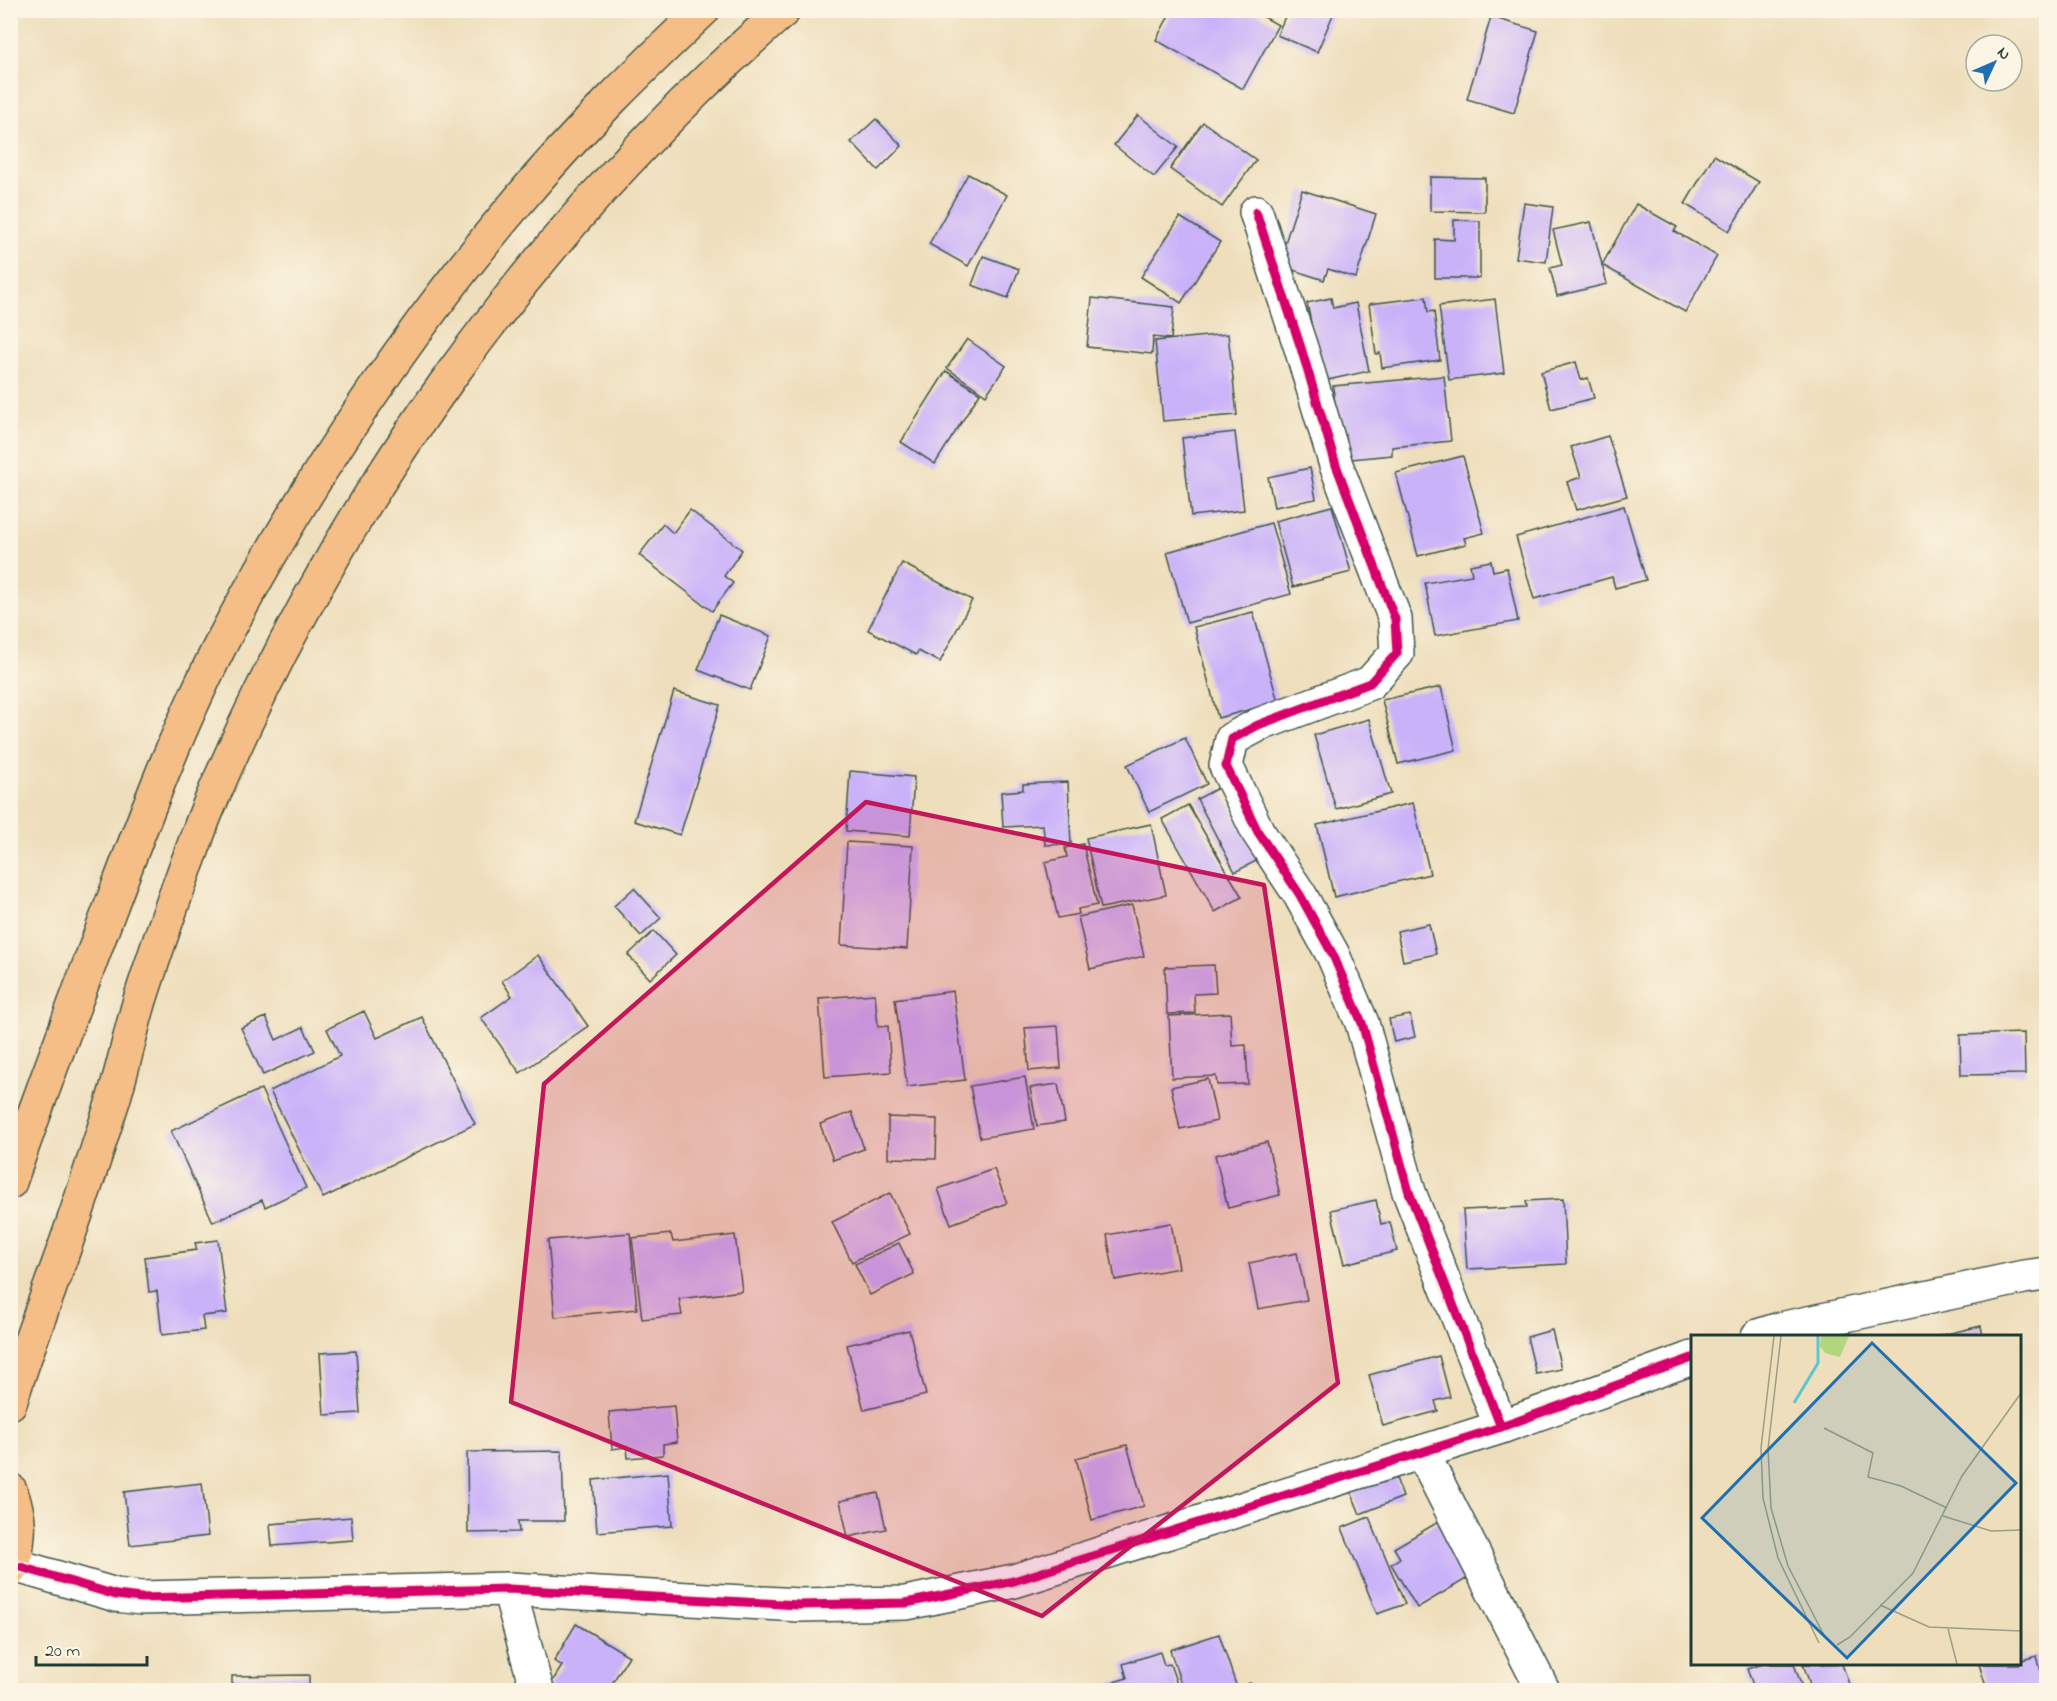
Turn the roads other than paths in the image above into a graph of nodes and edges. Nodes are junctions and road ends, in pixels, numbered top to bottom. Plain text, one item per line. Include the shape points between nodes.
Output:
1 (703, 10) edge
2 (784, 10) edge
3 (1256, 212) dead end
4 (10, 1182) edge
5 (2046, 1274) edge
6 (1762, 1335) edge
7 (1691, 1358) edge
8 (10, 1403) edge
9 (1501, 1427) junction
10 (1422, 1452) junction
11 (10, 1490) edge
12 (12, 1567) edge
13 (509, 1589) junction
14 (537, 1690) edge
15 (1543, 1690) edge

1 - 4 main road via 571,141 479,248 342,437 267,560 231,624 169,758
2 - 8 main road via 666,119 549,249 461,362 379,482 312,592 271,671 202,823 160,938 114,1100
3 - 9 street via 1336,465 1395,619 1397,653 1370,683 1258,725 1232,739 1226,766 1258,832 1300,895 1333,955 1362,1023 1409,1192
5 - 6 street
7 - 9 street
9 - 10 street
10 - 13 street via 1014,1581 906,1603 799,1605
10 - 15 street
11 - 12 main road via 20,1532
12 - 13 street via 141,1598
13 - 14 street

